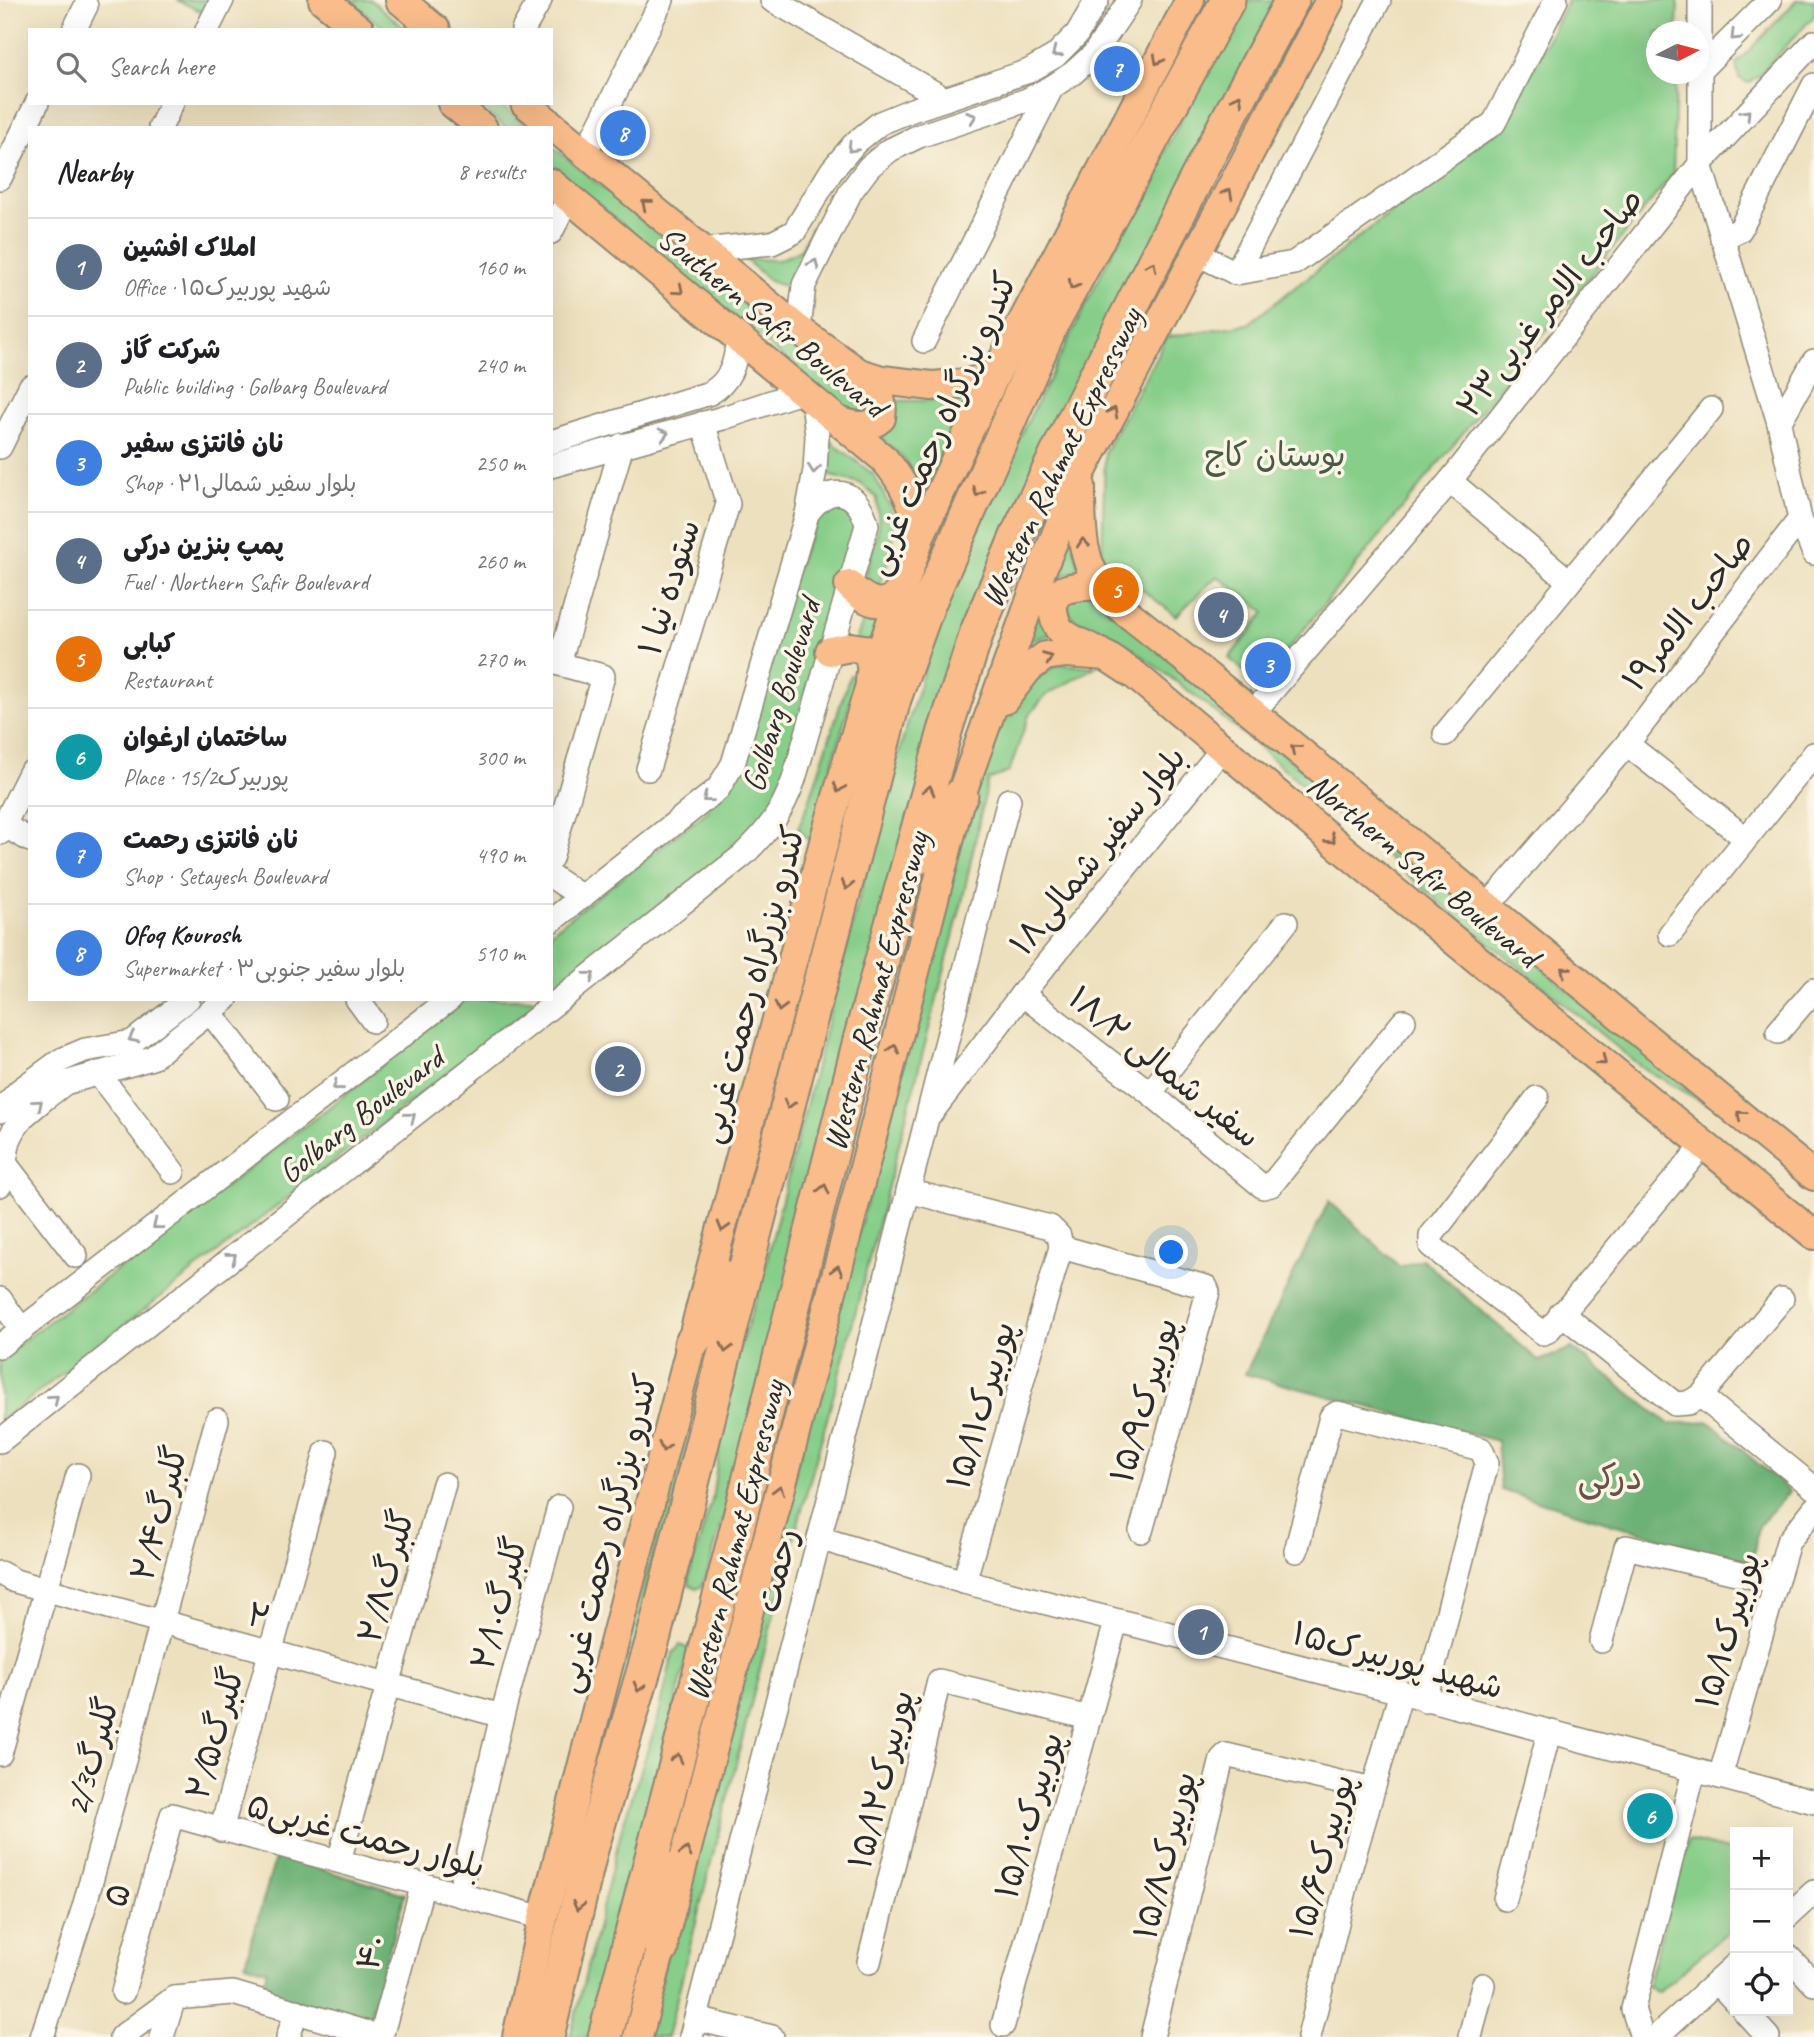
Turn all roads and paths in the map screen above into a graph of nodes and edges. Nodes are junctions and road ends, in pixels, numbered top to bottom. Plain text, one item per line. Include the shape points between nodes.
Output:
1 (222, 0) edge
2 (323, 0) edge
3 (401, 0) edge
4 (540, 0) edge
5 (662, 0) edge
6 (772, 0) edge
7 (1097, 0) edge
8 (1130, 0) edge
9 (1190, 0) edge
10 (1228, 0) edge
11 (1292, 0) edge
12 (1330, 0) edge
13 (1379, 0) edge
14 (1556, 0) edge
15 (1700, 0) edge
16 (1770, 0) edge
17 (86, 6) dead end
18 (1700, 21) edge
19 (75, 28) edge
20 (208, 28) edge
21 (358, 28) edge
22 (434, 28) edge
23 (524, 28) edge
24 (1814, 42) edge
25 (1709, 61) edge
26 (1699, 84) edge
27 (1814, 85) edge
28 (1052, 88) junction
29 (945, 99) junction
30 (36, 105) edge
31 (171, 105) edge
32 (454, 105) edge
33 (527, 105) edge
34 (161, 126) edge
35 (480, 126) edge
36 (553, 126) edge
37 (553, 126) edge
38 (1153, 140) junction
39 (585, 153) junction
40 (1206, 160) junction
41 (1700, 164) junction
42 (1, 175) edge
43 (560, 190) edge
44 (1082, 205) junction
45 (808, 212) junction
46 (553, 223) edge
47 (832, 228) junction
48 (1722, 238) junction
49 (703, 250) junction
50 (1196, 253) junction
51 (1236, 273) junction
52 (799, 330) junction
53 (737, 338) junction
54 (924, 341) dead end
55 (1814, 361) edge
56 (859, 373) junction
57 (995, 375) junction
58 (28, 391) edge
59 (710, 393) junction
60 (807, 397) junction
61 (1711, 410) dead end
62 (713, 420) junction
63 (838, 421) junction
64 (1779, 423) junction
65 (553, 441) edge
66 (622, 445) junction
67 (0, 447) edge
68 (553, 465) edge
69 (1081, 473) junction
70 (1450, 481) junction
71 (807, 514) junction
72 (1800, 519) junction
73 (921, 534) junction
74 (1814, 553) edge
75 (1569, 581) junction
76 (849, 585) junction
77 (1098, 586) junction
78 (902, 589) junction
79 (830, 651) junction
80 (1106, 656) junction
81 (873, 676) junction
82 (1253, 713) junction
83 (986, 725) junction
84 (1445, 734) dead end
85 (1627, 744) junction
86 (1223, 748) junction
87 (1814, 754) edge
88 (648, 769) dead end
89 (28, 777) edge
90 (961, 795) junction
91 (1009, 800) dead end
92 (864, 819) junction
93 (1, 827) edge
94 (1745, 838) junction
95 (28, 839) edge
96 (553, 851) edge
97 (553, 877) edge
98 (904, 879) junction
99 (582, 897) junction
100 (1486, 908) junction
101 (553, 919) edge
102 (1286, 923) dead end
103 (1670, 934) dead end
104 (1814, 990) edge
105 (1022, 994) junction
106 (185, 1001) edge
107 (358, 1001) edge
108 (447, 1001) edge
109 (218, 1006) edge
110 (373, 1021) dead end
111 (1404, 1021) dead end
112 (1778, 1032) dead end
113 (98, 1073) junction
114 (1150, 1093) junction
115 (1536, 1098) dead end
116 (277, 1099) dead end
117 (0, 1111) edge
118 (926, 1119) junction
119 (1704, 1144) junction
120 (4, 1162) junction
121 (1804, 1167) edge
122 (173, 1172) dead end
123 (0, 1185) edge
124 (908, 1191) junction
125 (1764, 1193) junction
126 (1814, 1235) edge
127 (1061, 1247) junction
128 (750, 1251) junction
129 (76, 1256) dead end
130 (0, 1299) edge
131 (1782, 1299) dead end
132 (1561, 1313) junction
133 (22, 1330) junction
134 (691, 1344) junction
135 (0, 1346) edge
136 (1701, 1396) junction
137 (217, 1420) dead end
138 (0, 1441) edge
139 (326, 1452) dead end
140 (78, 1475) dead end
141 (444, 1485) dead end
142 (1814, 1488) edge
143 (559, 1507) dead end
144 (1814, 1509) edge
145 (1141, 1531) dead end
146 (819, 1538) junction
147 (1296, 1551) dead end
148 (0, 1573) edge
149 (670, 1573) junction
150 (964, 1582) junction
151 (1774, 1582) junction
152 (722, 1588) junction
153 (47, 1590) junction
154 (1116, 1622) junction
155 (163, 1623) junction
156 (654, 1636) junction
157 (1601, 1641) dead end
158 (706, 1646) junction
159 (271, 1653) junction
160 (390, 1685) junction
161 (1401, 1692) junction
162 (1426, 1700) junction
163 (502, 1716) junction
164 (1089, 1718) junction
165 (1549, 1733) junction
166 (0, 1754) edge
167 (1694, 1771) junction
168 (1720, 1777) junction
169 (1372, 1790) junction
170 (1814, 1802) edge
171 (663, 1811) junction
172 (172, 1815) joint
173 (222, 1830) junction
174 (339, 1861) junction
175 (423, 1884) junction
176 (459, 1895) junction
177 (1505, 1899) dead end
178 (543, 1918) junction
179 (661, 1949) junction
180 (1793, 1961) edge
181 (869, 1962) dead end
182 (1730, 1970) edge
183 (1717, 1982) junction
184 (1814, 1984) edge
185 (1483, 1985) dead end
186 (123, 1992) dead end
187 (1730, 1996) edge
188 (174, 1998) junction
189 (297, 2011) junction
190 (1749, 2016) edge
191 (1003, 2025) dead end
192 (694, 2028) edge
193 (763, 2036) edge
194 (42, 2037) edge
195 (121, 2037) edge
196 (162, 2037) edge
197 (288, 2037) edge
198 (381, 2037) edge
199 (517, 2037) edge
200 (547, 2037) edge
201 (605, 2037) edge
202 (638, 2037) edge
203 (1152, 2037) edge
204 (1309, 2037) edge
205 (1470, 2037) edge
206 (1642, 2037) edge
207 (1656, 2037) edge
208 (1768, 2037) edge

1 - 20 street
2 - 21 main road
3 - 22 main road
4 - 23 street
5 - 39 street
6 - 29 street
7 -> 29 street via 1077,34 1055,56 1029,71
8 - 28 street via 1094,54
9 -> 44 main road, کندرو بزرگراه رحمت غربی
10 - 38 highway, Western Rahmat Expressway
40 -> 11 highway, Western Rahmat Expressway
50 -> 12 main road
13 - 51 street
14 - 51 street via 1494,123 1294,263
15 - 18 street
16 -> 25 street
17 - 19 street
41 -> 24 street, صاحب الامر غربی۲۳
26 - 41 street
27 - 48 street via 1740,230
47 -> 28 street via 851,191 890,150
28 - 54 street
29 -> 45 street via 880,124 855,144 832,170
30 - 42 street
31 - 34 street
32 - 35 main road
33 - 37 main road, Southern Safir Boulevard
36 - 39 main road, Southern Safir Boulevard
38 - 44 main road
38 -> 92 highway, Western Rahmat Expressway via 1052,323 929,602 894,699
49 -> 39 main road, Southern Safir Boulevard
40 - 50 main road
98 -> 40 highway, Western Rahmat Expressway via 977,632 1009,555
41 - 48 street
41 - 70 street, صاحب الامر غربی۲۳
43 - 46 street
43 -> 53 main road, Southern Safir Boulevard
44 - 57 main road, کندرو بزرگراه رحمت غربی
45 - 47 street via 813,223 822,229
45 - 49 street via 794,232 772,243
52 -> 47 street via 804,285
48 - 64 street
49 - 52 main road, Southern Safir Boulevard
50 - 51 street
69 -> 50 main road
52 - 56 main road, Southern Safir Boulevard
53 - 59 street via 733,367
53 - 60 main road, Southern Safir Boulevard
55 - 64 street
56 - 57 main road, Southern Safir Boulevard via 932,386
56 - 63 main road via 881,396 881,418 864,427
57 - 73 main road, کندرو بزرگراه رحمت غربی
58 - 67 street
59 - 62 street, ستوده نیا ۱ via 727,402
59 - 65 street
60 - 62 street
60 - 63 main road, Southern Safir Boulevard
60 -> 71 street, Golbarg Boulevard via 817,436
61 - 75 street
66 -> 62 street
62 - 88 street, ستوده نیا ۱ via 727,504
63 - 73 main road, Southern Safir Boulevard via 894,470 906,488
64 - 72 street
66 - 68 street
66 - 96 street via 559,664 603,676
77 -> 69 main road, Northern Safir Boulevard via 1085,557
69 - 83 main road
70 - 75 street
70 - 82 street, صاحب الامر غربی۲۳
71 - 76 street, Golbarg Boulevard via 823,496 836,493 848,494 863,510 867,525
71 -> 99 street, Golbarg Boulevard via 727,777 718,789
72 - 74 street
72 - 85 street, صاحب الامر۱۹
73 - 78 main road, کندرو بزرگراه رحمت غربی
75 - 84 street
76 - 78 main road via 870,601 886,602
76 - 79 street, Golbarg Boulevard
77 - 80 main road via 1065,588 1052,606 1061,630
77 - 82 main road, Northern Safir Boulevard
78 - 81 main road, کندرو بزرگراه رحمت غربی
79 - 81 main road via 864,649
138 -> 79 street, Golbarg Boulevard via 742,856 766,833 787,800
83 -> 80 main road, Northern Safir Boulevard via 1016,682 1045,656
80 - 86 main road, Northern Safir Boulevard
81 - 92 highway
81 -> 134 main road, کندرو بزرگراه رحمت غربی via 826,834
100 -> 82 main road, Northern Safir Boulevard
83 - 90 main road
85 - 94 street
85 - 100 street, صاحب الامر۱۹
86 - 105 street, بلوار سفیر شمالی۱۸
86 -> 119 main road, Northern Safir Boulevard
87 - 94 street
89 - 93 street
90 - 98 highway
179 -> 90 main road
91 - 118 street, رحمت
92 -> 128 highway, Western Rahmat Expressway
93 - 95 street
94 - 103 street
97 - 99 street
152 -> 98 highway, Western Rahmat Expressway
99 - 101 street, Golbarg Boulevard
121 -> 100 main road, Northern Safir Boulevard
102 - 114 street
104 - 112 street
105 - 114 street, سفیر شمالی ۱۸/۲
105 - 118 street, بلوار سفیر شمالی۱۸
106 -> 117 street via 132,1042 85,1050 61,1060
107 - 110 street
108 -> 133 street, Golbarg Boulevard
109 - 113 street via 152,1058
109 - 116 street
111 - 114 street, سفیر شمالی ۱۸/۲ via 1267,1187
120 -> 113 street via 9,1140 25,1115 65,1083
113 - 122 street
115 - 132 street via 1429,1241 1538,1332 1548,1331
118 - 124 street, رحمت
119 - 125 main road, Northern Safir Boulevard
119 - 132 street
120 - 123 street
120 - 129 street
121 - 125 main road
124 - 127 street via 1050,1227 1059,1236
124 - 146 street, رحمت
125 - 126 main road, Northern Safir Boulevard
127 - 145 street, پوربیرک۱۵/۹ via 1206,1287 1208,1292
127 - 150 street, پوربیرک۱۵/۱۱
128 - 134 highway
128 -> 149 highway, Western Rahmat Expressway
130 - 133 street
131 - 136 street
132 - 136 street via 1675,1404
133 - 135 street, Golbarg Boulevard
134 -> 178 main road, کندرو بزرگراه رحمت غربی
136 - 142 street
137 - 155 street, گلبرگ۲/۴
139 - 159 street, گلبرگ۲/۵
140 - 153 street
141 - 160 street, گلبرگ۲/۸
143 - 163 street, گلبرگ۲/۱۰
144 - 151 street, پوربیرک۱۵/۱ via 1788,1542
146 - 150 street, شهید پوربیرک۱۵
146 - 192 street, رحمت
147 - 162 street via 1331,1417 1337,1413 1485,1454 1487,1463
148 - 153 street, ۲
149 - 152 highway via 675,1583 692,1594
149 - 156 highway, Western Rahmat Expressway
150 - 154 street, شهید پوربیرک۱۵
151 - 157 street via 1626,1547
151 - 168 street, پوربیرک۱۵/۱
152 - 158 highway, Western Rahmat Expressway
153 - 155 street, ۲
153 - 166 street
154 - 161 street, شهید پوربیرک۱۵
154 - 164 street, پوربیرک۱۵/۱۰
155 - 159 street, ۲
155 - 194 street, 2/3گلبرگ via 84,1907
156 - 158 highway via 678,1624 696,1630
156 -> 200 highway, Western Rahmat Expressway via 590,1853
171 -> 158 highway, Western Rahmat Expressway
159 - 160 street, ۲
159 - 173 street, گلبرگ۲/۵
160 - 163 street, ۲
160 - 174 street, گلبرگ۲/۸
161 - 162 street, شهید پوربیرک۱۵
161 - 169 street, پوربیرک۱۵/۶
162 - 165 street, شهید پوربیرک۱۵
163 - 176 street, گلبرگ۲/۱۰
164 - 181 street, پوربیرک۱۵/۱۲ via 939,1681
164 - 191 street, پوربیرک۱۵/۱۰
165 - 167 street, شهید پوربیرک۱۵
165 - 177 street
167 - 168 street, شهید پوربیرک۱۵
167 - 206 street via 1633,2009
168 - 170 street, شهید پوربیرک۱۵
169 - 203 street, پوربیرک۱۵/۸ via 1230,1755 1222,1759
169 - 204 street, پوربیرک۱۵/۶
171 - 179 highway
171 - 201 highway, Western Rahmat Expressway
172 - 173 street, بلوار رحمت غربی۵
172 - 186 street, ۵
173 - 174 street, بلوار رحمت غربی۵
174 - 175 street, بلوار رحمت غربی۵
175 - 176 street, بلوار رحمت غربی۵
175 - 198 street, ۴۰
176 - 178 street, بلوار رحمت غربی۵
178 - 199 main road, کندرو بزرگراه رحمت غربی
179 - 202 main road
180 - 184 street
182 - 183 street
183 - 187 street
183 - 207 street
185 - 205 street
188 - 189 street via 233,1993
188 - 195 street
188 - 196 street
189 - 197 street
189 - 198 street
190 - 208 street
192 - 193 street

